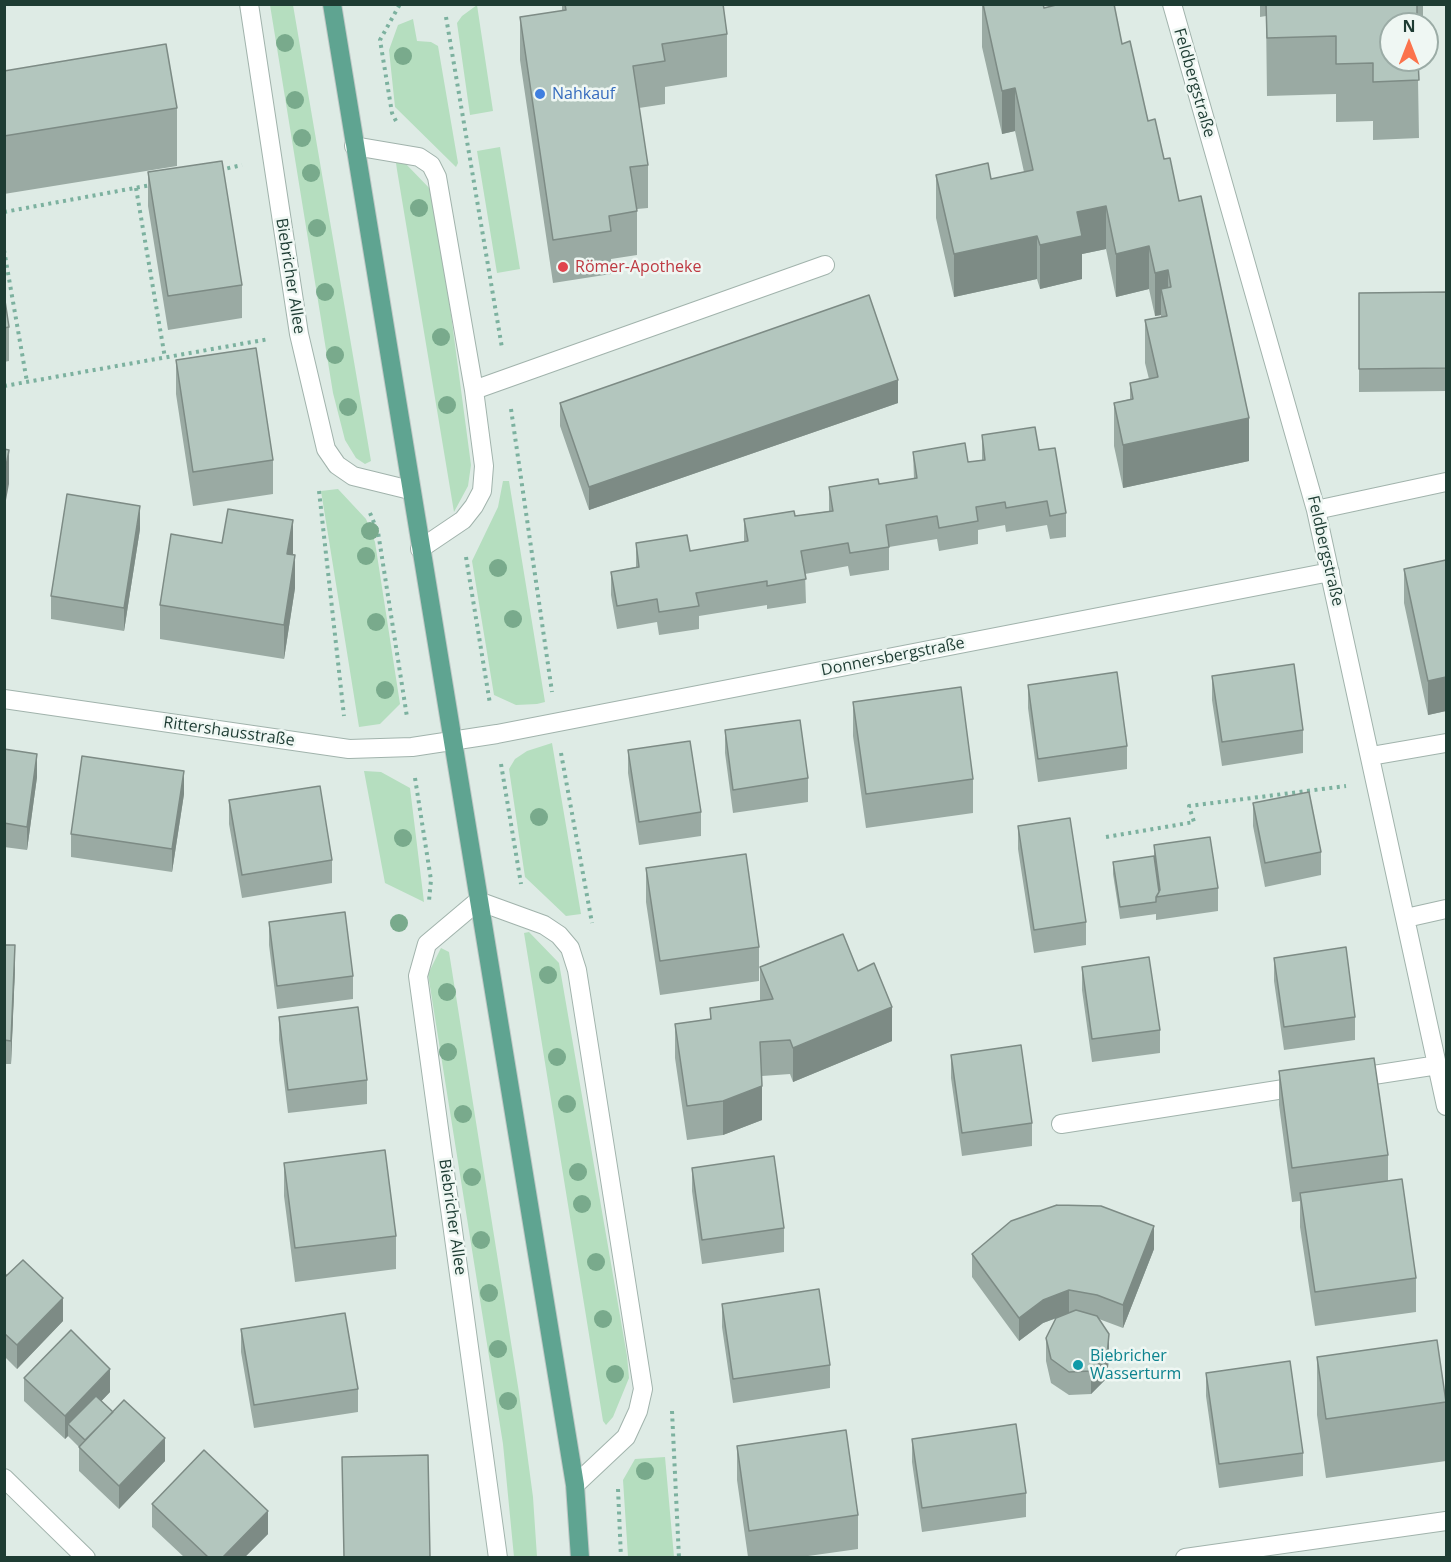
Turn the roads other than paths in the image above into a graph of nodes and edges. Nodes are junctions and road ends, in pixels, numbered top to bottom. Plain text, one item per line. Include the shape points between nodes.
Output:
1 (249, 4) edge
2 (332, 4) edge
3 (1172, 4) edge
4 (354, 146) junction
5 (825, 265) dead end
6 (474, 390) junction
7 (1446, 482) edge
8 (410, 490) junction
9 (1316, 510) junction
10 (420, 549) junction
11 (1330, 572) junction
12 (4, 699) edge
13 (455, 741) junction
14 (1446, 743) edge
15 (1371, 756) junction
16 (478, 901) junction
17 (1446, 909) edge
18 (1406, 918) junction
19 (1438, 1065) junction
20 (1446, 1106) edge
21 (1061, 1124) dead end
22 (4, 1478) edge
23 (575, 1485) junction
24 (1446, 1521) edge
25 (86, 1557) edge
26 (498, 1557) edge
27 (580, 1557) edge
28 (1185, 1557) edge

1 - 8 street, Biebricher Allee via 299,334 326,449 337,465 353,476
2 - 4 main road
3 - 9 street, Feldbergstraße
4 - 6 street via 419,157 437,177
4 - 8 main road
5 - 6 street
6 - 10 street via 484,466 482,491 463,520
7 - 9 street
8 - 10 main road
9 - 11 street, Feldbergstraße
10 - 13 main road
11 - 13 street, Donnersbergstraße
11 - 15 street, Feldbergstraße
12 - 13 street, Rittershausstraße via 349,749
13 - 16 main road
14 - 15 street
15 - 18 street, Feldbergstraße
16 - 23 main road
16 - 23 street via 544,925 559,935 570,948 577,970 643,1389 626,1437
16 - 26 street, Biebricher Allee via 427,944 418,976
17 - 18 street
18 - 19 street, Feldbergstraße
19 - 20 street, Feldbergstraße
19 - 21 street
22 - 25 street
23 - 27 main road
24 - 28 street

